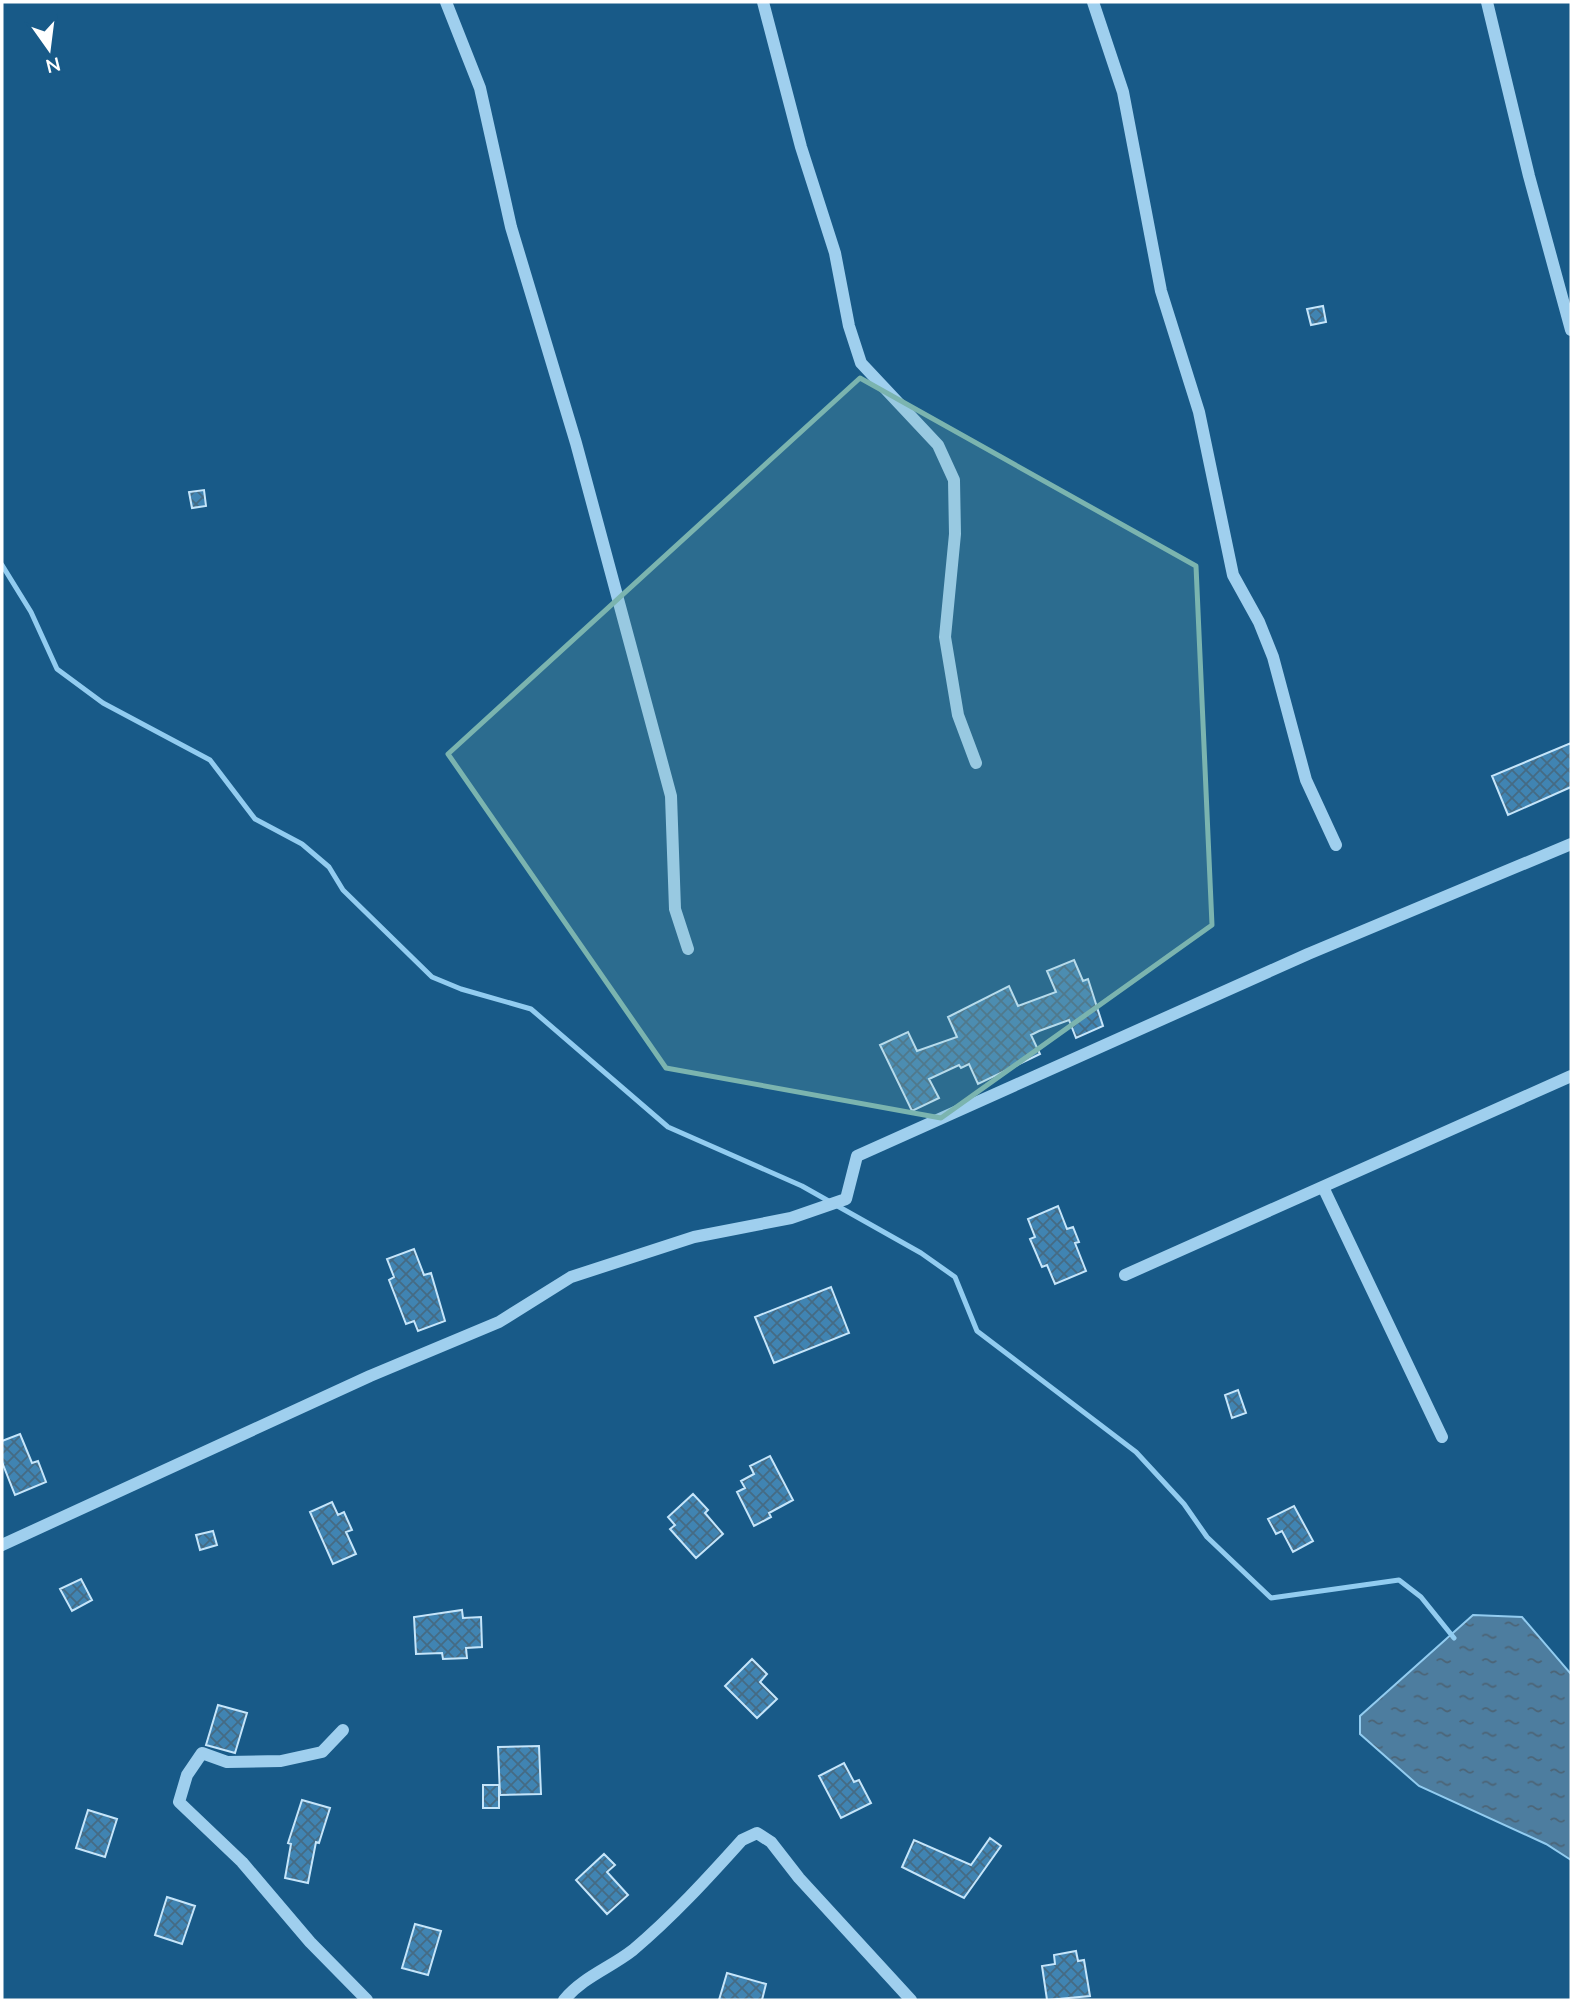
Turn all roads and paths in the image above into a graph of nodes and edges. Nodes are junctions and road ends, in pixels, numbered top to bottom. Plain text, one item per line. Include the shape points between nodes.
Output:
1 (446, 2) edge
2 (763, 2) edge
3 (1093, 2) edge
4 (1487, 2) edge
5 (1571, 330) edge
6 (976, 762) dead end
7 (1571, 844) edge
8 (1336, 845) dead end
9 (688, 949) dead end
10 (1571, 1076) edge
11 (1323, 1187) junction
12 (1125, 1275) dead end
13 (1442, 1437) dead end
14 (2, 1545) edge
15 (343, 1730) dead end
16 (366, 2000) edge
17 (564, 2000) edge
18 (911, 2000) edge

1 - 9 street via 480,88 511,227 576,443 671,796 676,909
2 - 6 street via 835,253 861,363 938,445 954,480 955,534 945,637 958,715
3 - 8 street via 1123,92 1161,291 1199,412 1233,575 1273,657 1306,780
4 - 5 street
7 - 14 street via 1308,954 857,1156 846,1199 792,1218 694,1237 571,1277 499,1322 370,1376
10 - 11 street
11 - 12 street
11 - 13 street
15 - 16 street via 322,1752 281,1761 227,1762 202,1753 187,1775 179,1802 242,1861
17 - 18 street via 577,1985 626,1955 673,1916 743,1840 757,1833 771,1842

